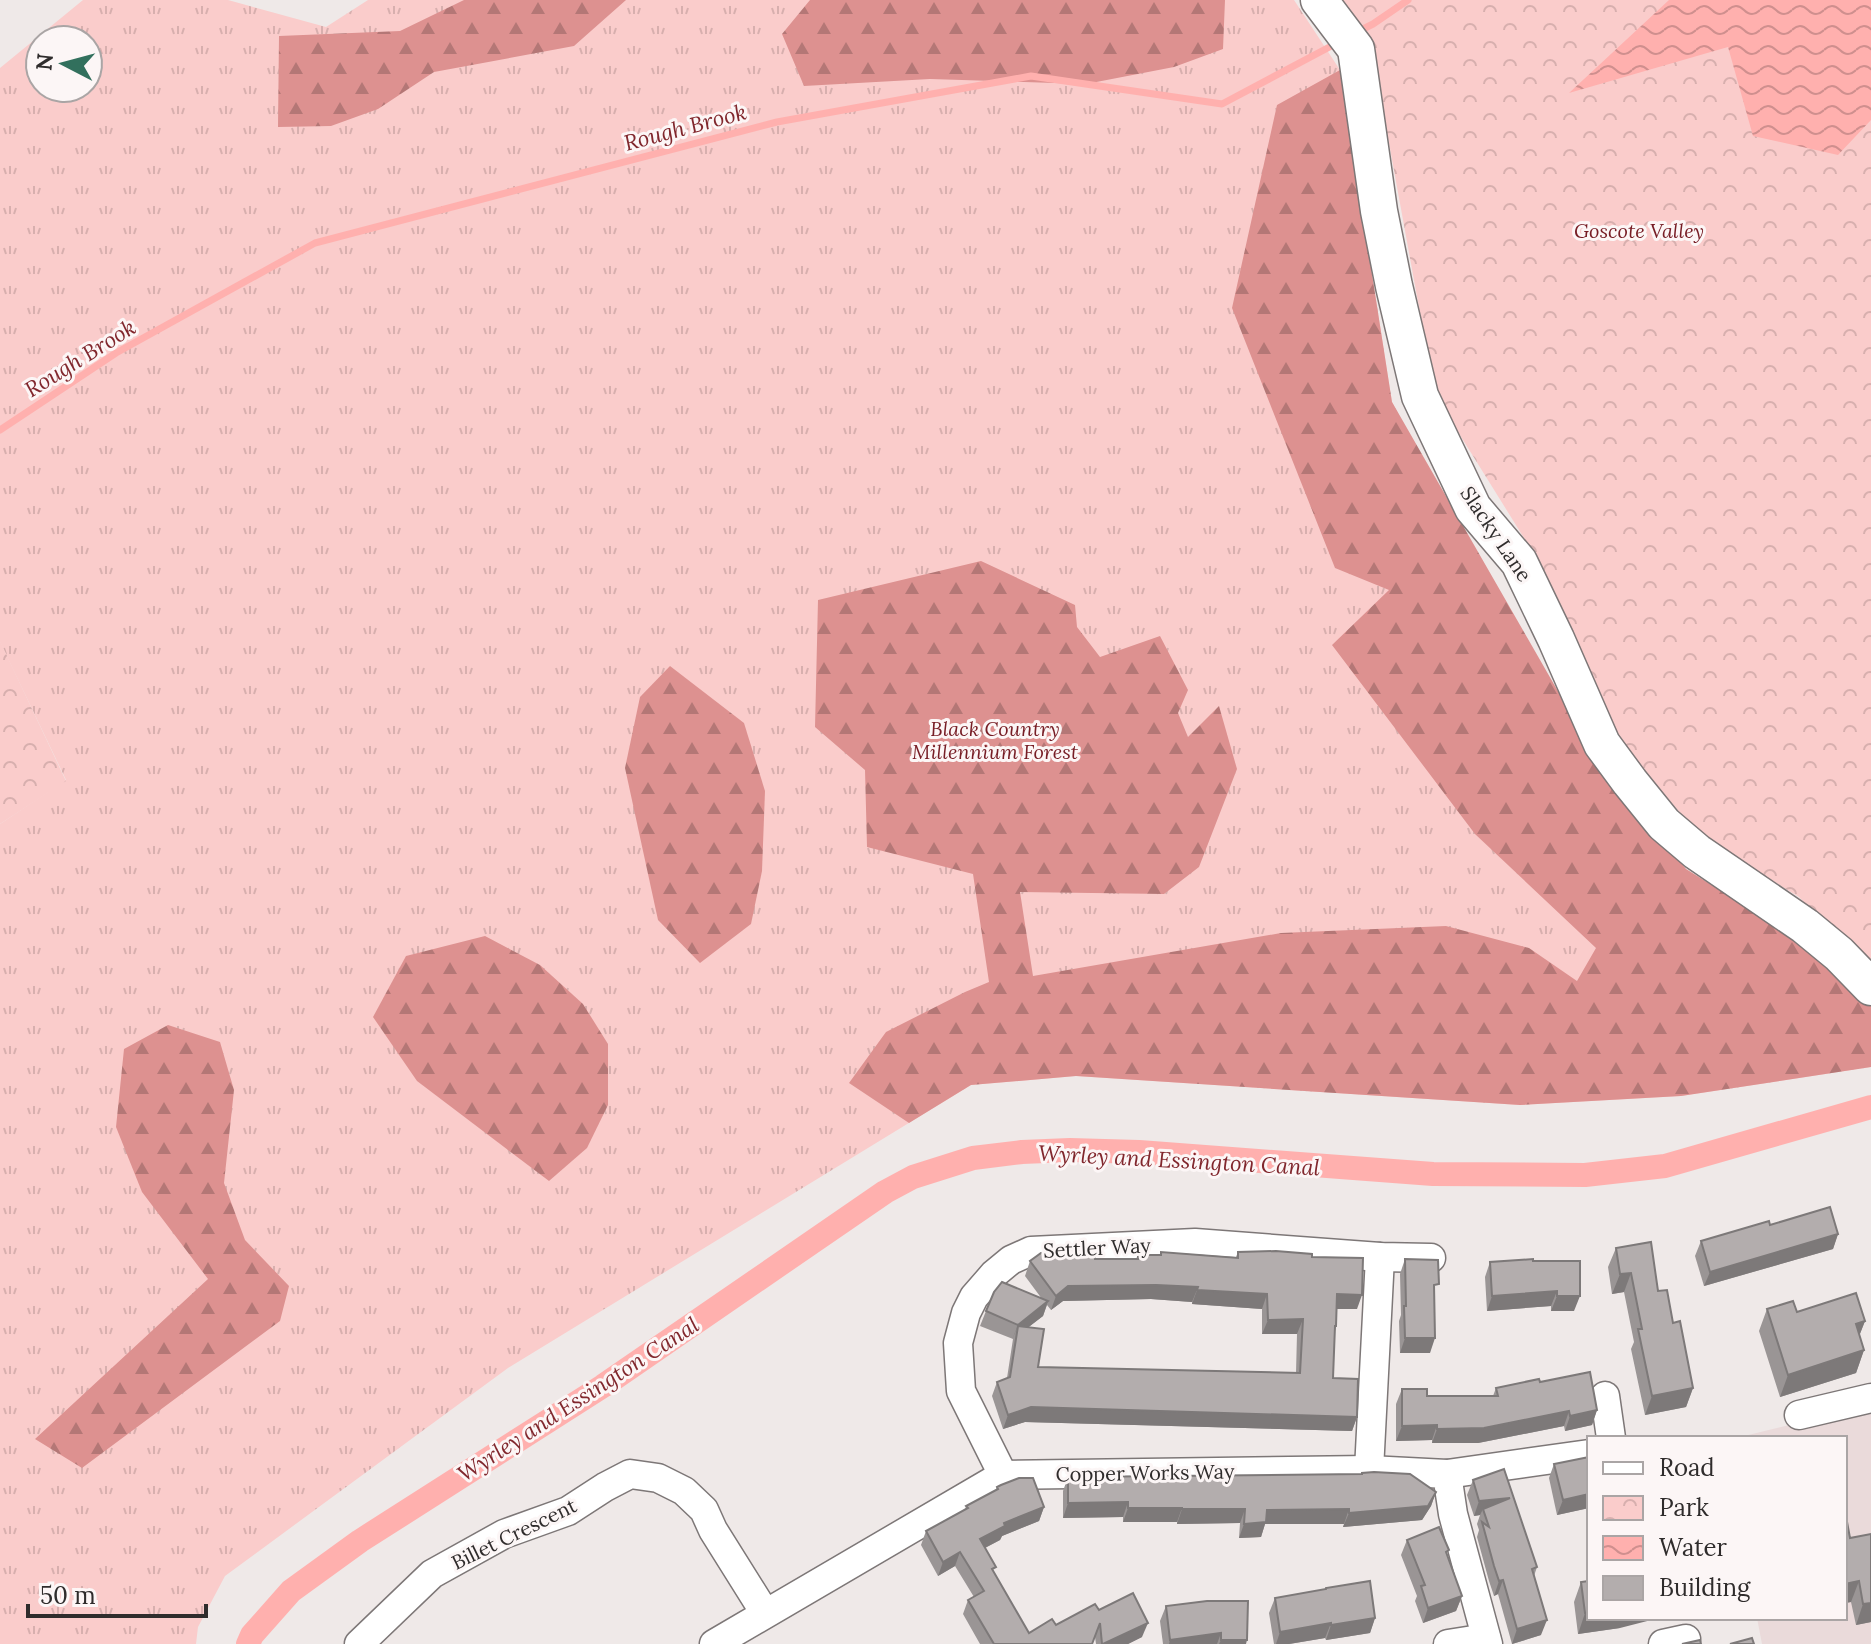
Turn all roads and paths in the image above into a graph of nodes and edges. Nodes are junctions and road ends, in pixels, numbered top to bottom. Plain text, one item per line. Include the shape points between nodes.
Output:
1 (1325, 7) edge
2 (1871, 987) edge
3 (1380, 1257) junction
4 (1431, 1258) edge
5 (1605, 1396) dead end
6 (1871, 1398) edge
7 (1799, 1415) dead end
8 (1611, 1436) edge
9 (1587, 1454) edge
10 (1369, 1470) junction
11 (1447, 1474) junction
12 (1003, 1475) junction
13 (765, 1613) junction
14 (1487, 1641) edge
15 (359, 1644) edge
16 (714, 1644) edge
17 (1448, 1644) edge

1 - 2 street, Slacky Lane via 1356,49 1379,211 1420,396 1473,508 1519,562 1602,744 1664,824 1805,926
3 - 4 street, Settler Way
3 - 10 street
3 - 12 street, Settler Way via 1195,1243 1031,1251 1011,1260 974,1297 958,1343 961,1391
5 - 8 street
6 - 7 street
9 - 11 street, Copper Works Way
10 - 11 street, Copper Works Way
10 - 12 street, Copper Works Way
11 - 14 street
12 - 13 street, Copper Works Way
13 - 15 street, Billet Crescent via 704,1510 684,1491 658,1478 630,1474 568,1511 504,1534 432,1574
13 - 16 street, Copper Works Way
14 - 17 street

